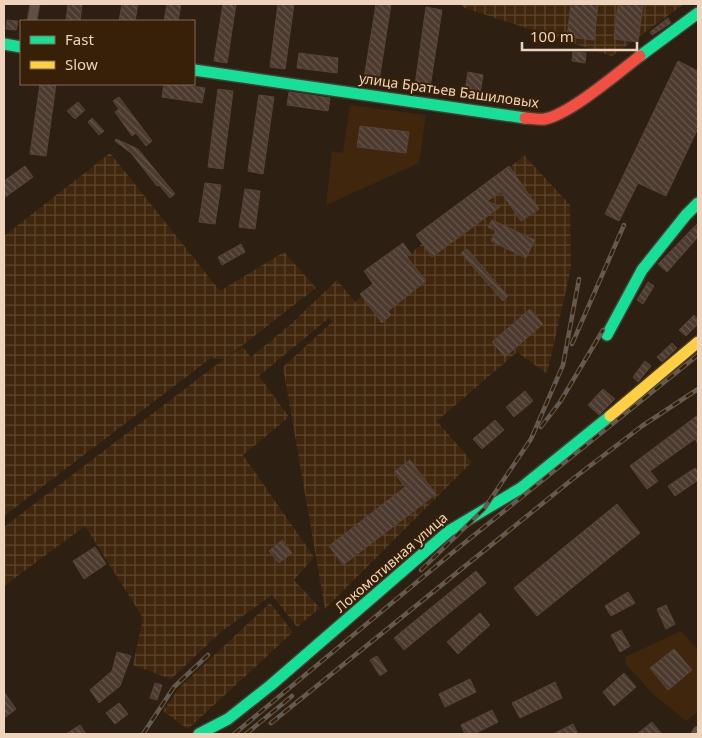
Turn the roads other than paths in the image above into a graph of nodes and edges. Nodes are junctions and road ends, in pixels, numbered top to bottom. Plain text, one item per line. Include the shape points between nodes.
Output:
1 (35, 4) edge
2 (698, 13) edge
3 (32, 20) edge
4 (4, 44) edge
5 (20, 47) edge
6 (195, 70) edge
7 (698, 203) edge
8 (606, 335) dead end
9 (698, 342) edge
10 (698, 732) edge
11 (200, 734) edge
12 (696, 734) edge

1 - 3 street
2 - 6 street, улица Братьев Башиловых via 597,89 557,115 543,119
4 - 5 street
7 - 8 street via 642,270
9 - 11 street, Локомотивная улица via 521,488 450,531 228,719
10 - 12 street

